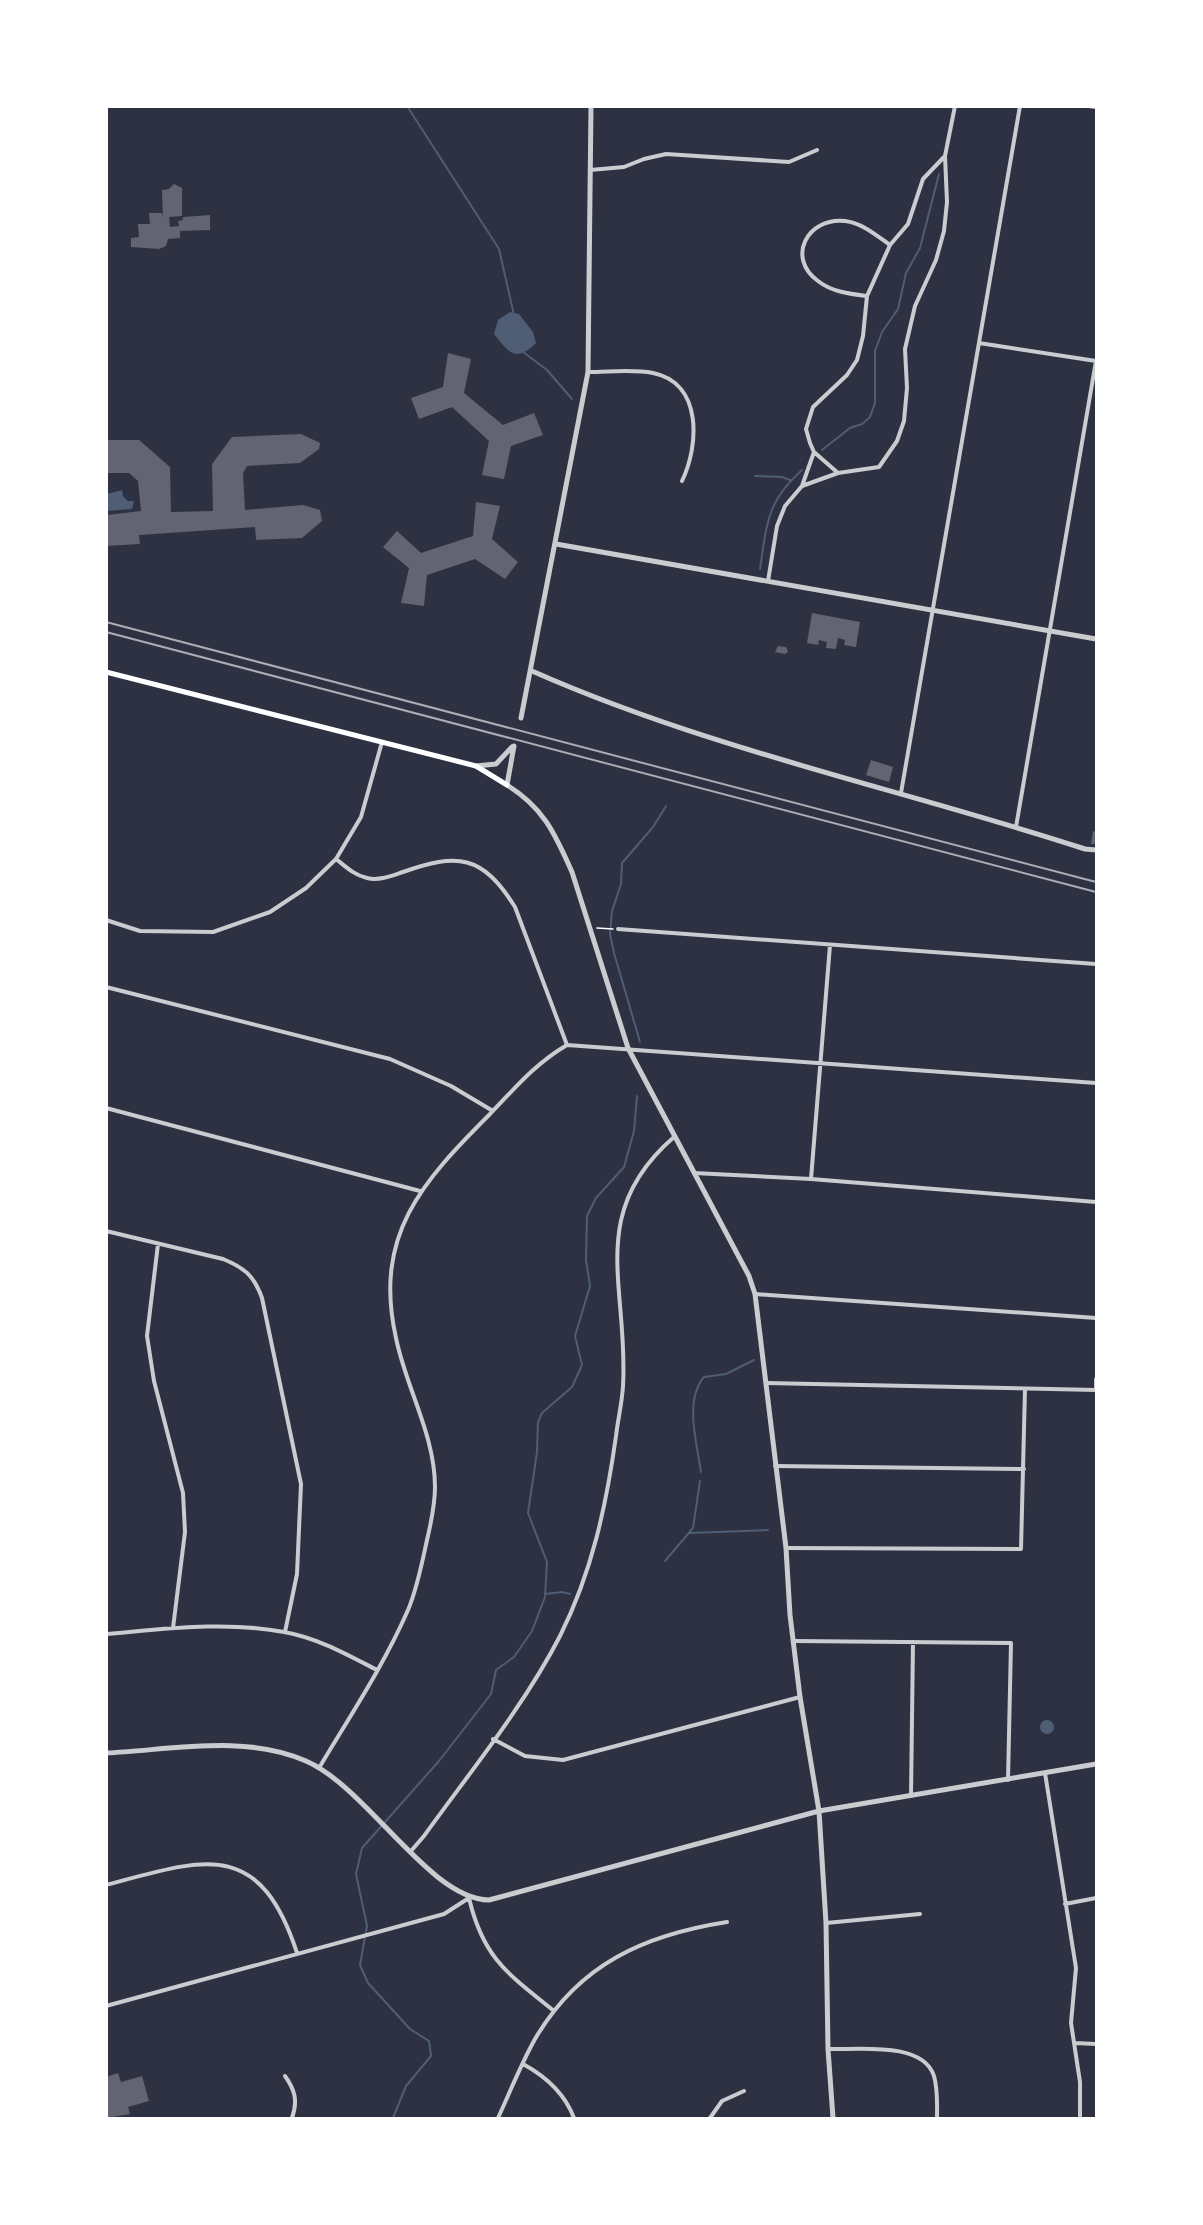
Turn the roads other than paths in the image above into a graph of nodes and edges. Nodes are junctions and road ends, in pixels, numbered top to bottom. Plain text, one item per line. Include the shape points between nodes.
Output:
1 (591, 106) edge
2 (955, 106) edge
3 (1020, 106) edge
4 (1088, 106) edge
5 (1096, 107) edge
6 (817, 150) dead end
7 (945, 156) junction
8 (590, 170) junction
9 (890, 245) junction
10 (867, 296) junction
11 (979, 342) junction
12 (1096, 361) edge
13 (588, 372) junction
14 (814, 452) junction
15 (838, 473) junction
16 (682, 481) dead end
17 (802, 486) junction
18 (556, 544) junction
19 (768, 581) junction
20 (932, 611) junction
21 (1050, 631) junction
22 (1096, 639) edge
23 (532, 671) junction
24 (106, 672) edge
25 (521, 718) dead end
26 (382, 742) junction
27 (476, 766) junction
28 (507, 785) junction
29 (901, 793) junction
30 (1016, 827) junction
31 (1096, 850) edge
32 (336, 859) junction
33 (106, 920) edge
34 (618, 929) road end
35 (830, 945) junction
36 (1096, 964) edge
37 (106, 987) edge
38 (567, 1045) junction
39 (628, 1048) junction
40 (820, 1064) junction
41 (1096, 1083) edge
42 (106, 1108) edge
43 (493, 1111) junction
44 (674, 1137) junction
45 (693, 1173) junction
46 (811, 1179) junction
47 (420, 1191) junction
48 (1096, 1202) edge
49 (106, 1231) edge
50 (158, 1244) junction
51 (755, 1294) junction
52 (1096, 1318) edge
53 (1096, 1379) edge
54 (765, 1383) junction
55 (1025, 1389) junction
56 (1096, 1390) edge
57 (776, 1466) junction
58 (1024, 1469) junction
59 (786, 1548) junction
60 (173, 1628) junction
61 (285, 1632) junction
62 (106, 1634) edge
63 (794, 1641) junction
64 (913, 1642) junction
65 (377, 1670) junction
66 (800, 1697) junction
67 (493, 1739) junction
68 (106, 1754) edge
69 (1096, 1764) edge
70 (319, 1768) junction
71 (1045, 1773) junction
72 (1008, 1780) junction
73 (911, 1796) junction
74 (819, 1810) junction
75 (411, 1851) junction
76 (106, 1885) edge
77 (469, 1898) junction
78 (1096, 1898) edge
79 (1065, 1904) junction
80 (920, 1914) dead end
81 (727, 1922) dead end
82 (826, 1923) junction
83 (297, 1953) junction
84 (106, 2006) edge
85 (554, 2011) junction
86 (1075, 2043) junction
87 (1096, 2044) edge
88 (828, 2049) junction
89 (523, 2064) junction
90 (285, 2076) dead end
91 (744, 2091) dead end
92 (292, 2118) edge
93 (498, 2118) edge
94 (574, 2118) edge
95 (710, 2118) edge
96 (833, 2118) edge
97 (937, 2118) edge
98 (1080, 2118) edge

1 - 8 street
2 - 7 street
3 - 11 street
4 - 5 street
6 - 8 street via 789,162 666,154 624,167
7 - 9 street via 923,179 908,224
7 - 15 street via 944,231 915,306 905,350 907,388 902,428 879,466
8 - 13 street
9 - 10 street
9 - 10 street via 867,229 832,220 813,228 805,240 802,257 817,281 829,288
10 - 14 street via 858,360 813,406 806,429
11 - 12 street
11 - 20 street
12 - 21 street
13 - 16 street via 653,373 682,390 692,408 694,425 690,465
13 - 18 street
14 - 15 street
14 - 17 street
15 - 17 street
17 - 19 street via 785,506 777,526
18 - 19 street
18 - 23 street
19 - 20 street
20 - 21 street
20 - 29 street
21 - 22 street
21 - 30 street
23 - 25 street
23 - 29 street via 584,694 733,744
24 - 26 main road
26 - 27 main road
26 - 32 street via 361,818
27 - 28 main road
27 - 28 street via 496,764 514,746
28 - 39 street via 529,799 560,844
29 - 30 street
30 - 31 street
32 - 33 street via 306,888 270,912 213,932 141,932
32 - 38 street via 368,879 384,879 449,859 471,862 486,873 515,907
34 - 35 street
35 - 36 street
35 - 40 street
37 - 43 street via 390,1059
38 - 39 street
38 - 43 street via 541,1060
39 - 40 street
39 - 44 street
40 - 41 street
40 - 46 street
42 - 47 street
43 - 47 street via 441,1163
44 - 45 street
44 - 67 street via 652,1156 634,1181 618,1227 623,1386 603,1520 583,1582 559,1637
45 - 46 street
45 - 51 street
46 - 48 street
47 - 65 street via 395,1241 389,1277 390,1304 396,1339 422,1416 435,1486 432,1518 409,1609
49 - 50 street
50 - 60 street via 147,1336 154,1381 183,1493 185,1532
50 - 61 street via 242,1267 255,1279 262,1298 301,1484 297,1574
51 - 52 street
51 - 54 street
53 - 56 street
54 - 55 street
54 - 57 street
55 - 56 street
55 - 58 street
57 - 58 street
57 - 59 street
58 - 59 street via 1021,1549
59 - 63 street
60 - 61 street via 239,1627
60 - 62 street
61 - 65 street via 333,1647
63 - 64 street
63 - 66 street
64 - 72 street via 1011,1643
64 - 73 street
65 - 70 street
66 - 67 street via 563,1760 525,1756
66 - 74 street
67 - 75 street
68 - 70 street via 244,1747 284,1754
69 - 71 street
70 - 75 street via 347,1788
71 - 72 street
71 - 79 street
72 - 73 street
73 - 74 street
74 - 77 street via 498,1899
74 - 82 street
75 - 77 street
76 - 83 street via 186,1864 221,1864 239,1870 255,1879 279,1906
77 - 83 street via 444,1914
77 - 85 street via 480,1936 492,1956
78 - 79 street
79 - 86 street via 1077,1974 1072,2013
80 - 82 street
81 - 85 street via 681,1929 644,1942 599,1968
82 - 88 street
83 - 84 street
85 - 89 street
86 - 87 street
86 - 98 street
88 - 96 street
88 - 97 street via 903,2051 918,2056 934,2078
89 - 93 street
89 - 94 street via 549,2081
90 - 92 street via 296,2099
91 - 95 street via 723,2101

